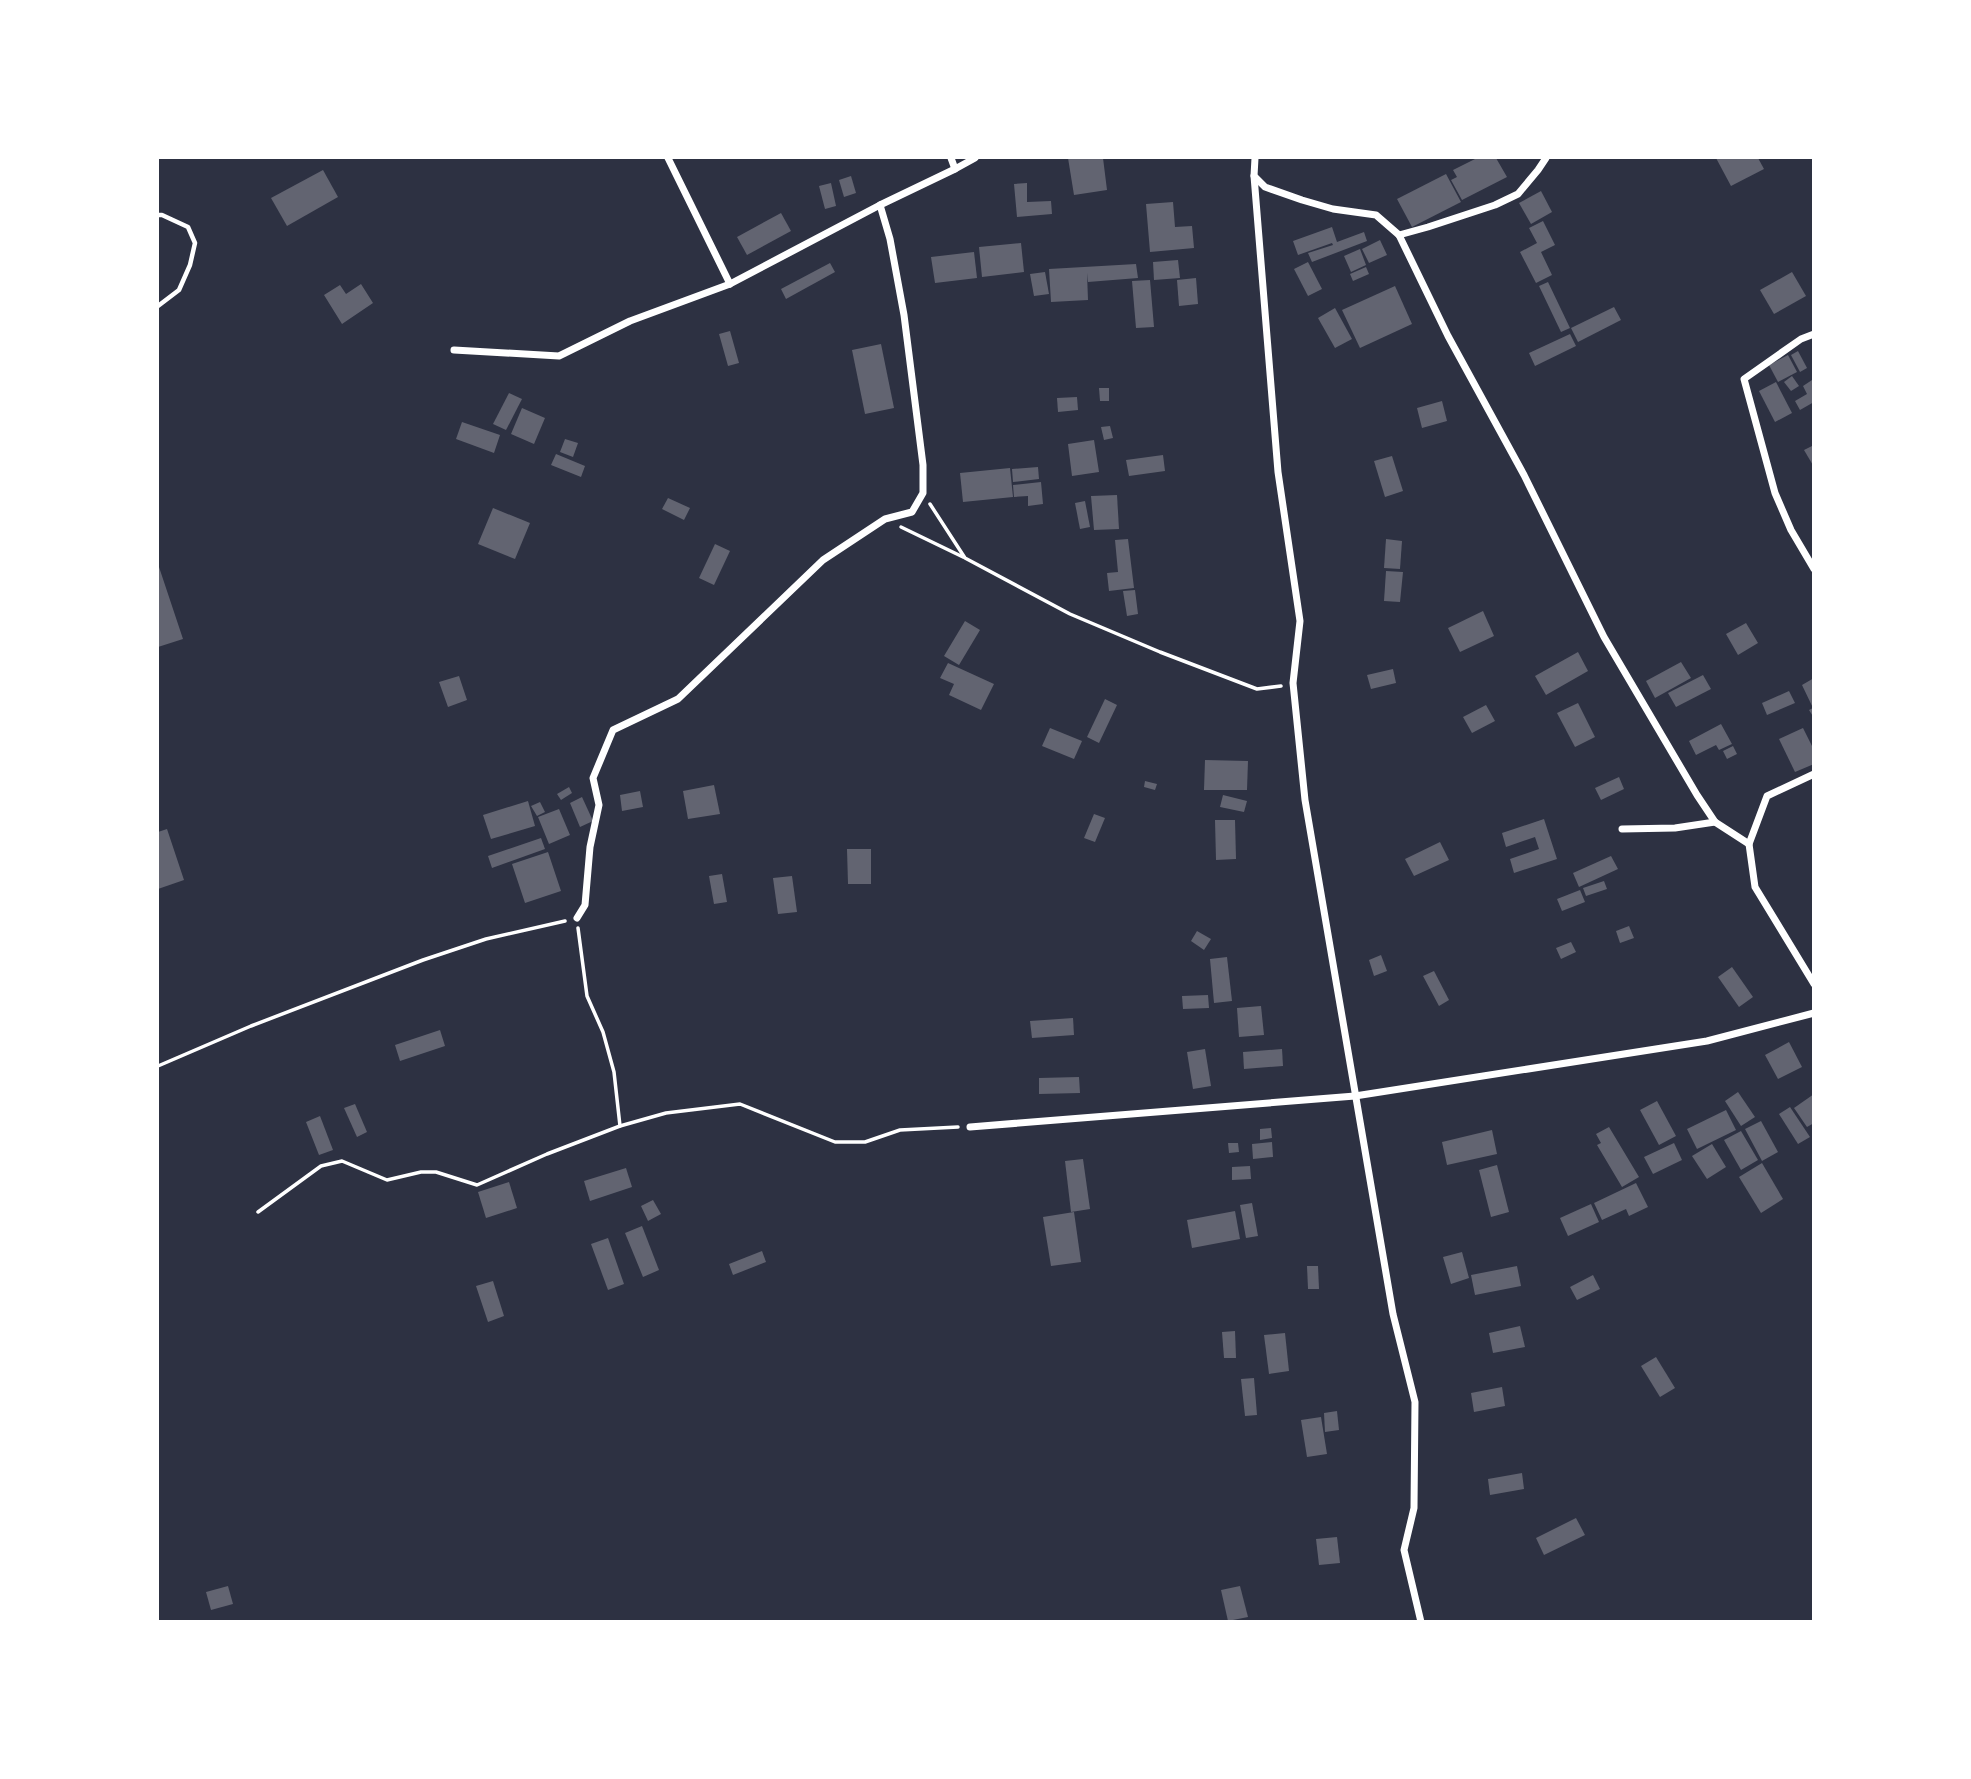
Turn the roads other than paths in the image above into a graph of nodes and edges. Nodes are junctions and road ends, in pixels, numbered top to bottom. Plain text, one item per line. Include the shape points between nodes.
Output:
1 (668, 158) edge
2 (951, 158) edge
3 (975, 158) edge
4 (1255, 158) edge
5 (1546, 158) edge
6 (955, 169) junction
7 (1254, 176) junction
8 (880, 205) junction
9 (158, 215) edge
10 (1399, 235) junction
11 (730, 284) junction
12 (158, 306) edge
13 (1814, 334) edge
14 (454, 350) dead end
15 (1814, 569) edge
16 (1814, 774) edge
17 (1715, 822) junction
18 (1622, 829) dead end
19 (1749, 844) junction
20 (577, 918) road end
21 (1814, 984) edge
22 (1814, 1013) edge
23 (1355, 1096) junction
24 (970, 1127) road end
25 (1421, 1622) edge

1 - 11 street
2 - 6 street
3 - 6 street
4 - 7 street
5 - 10 street via 1518,194
6 - 8 street
7 - 10 street via 1265,187 1302,200 1376,215
7 - 23 street via 1278,472 1300,621 1293,683 1305,800
8 - 11 street
8 - 20 street via 904,315 923,493 912,512 885,519 823,560 678,699 614,730 593,778 599,805 585,905
9 - 12 lane via 188,227 195,243 179,290
10 - 17 street via 1604,637
11 - 14 street via 630,321 559,356
13 - 15 street via 1744,379 1775,493
16 - 19 street via 1767,796
17 - 18 street
17 - 19 street
19 - 21 street via 1755,887
22 - 23 street via 1707,1041
23 - 24 street
23 - 25 street via 1393,1314 1415,1402 1413,1508 1404,1550

